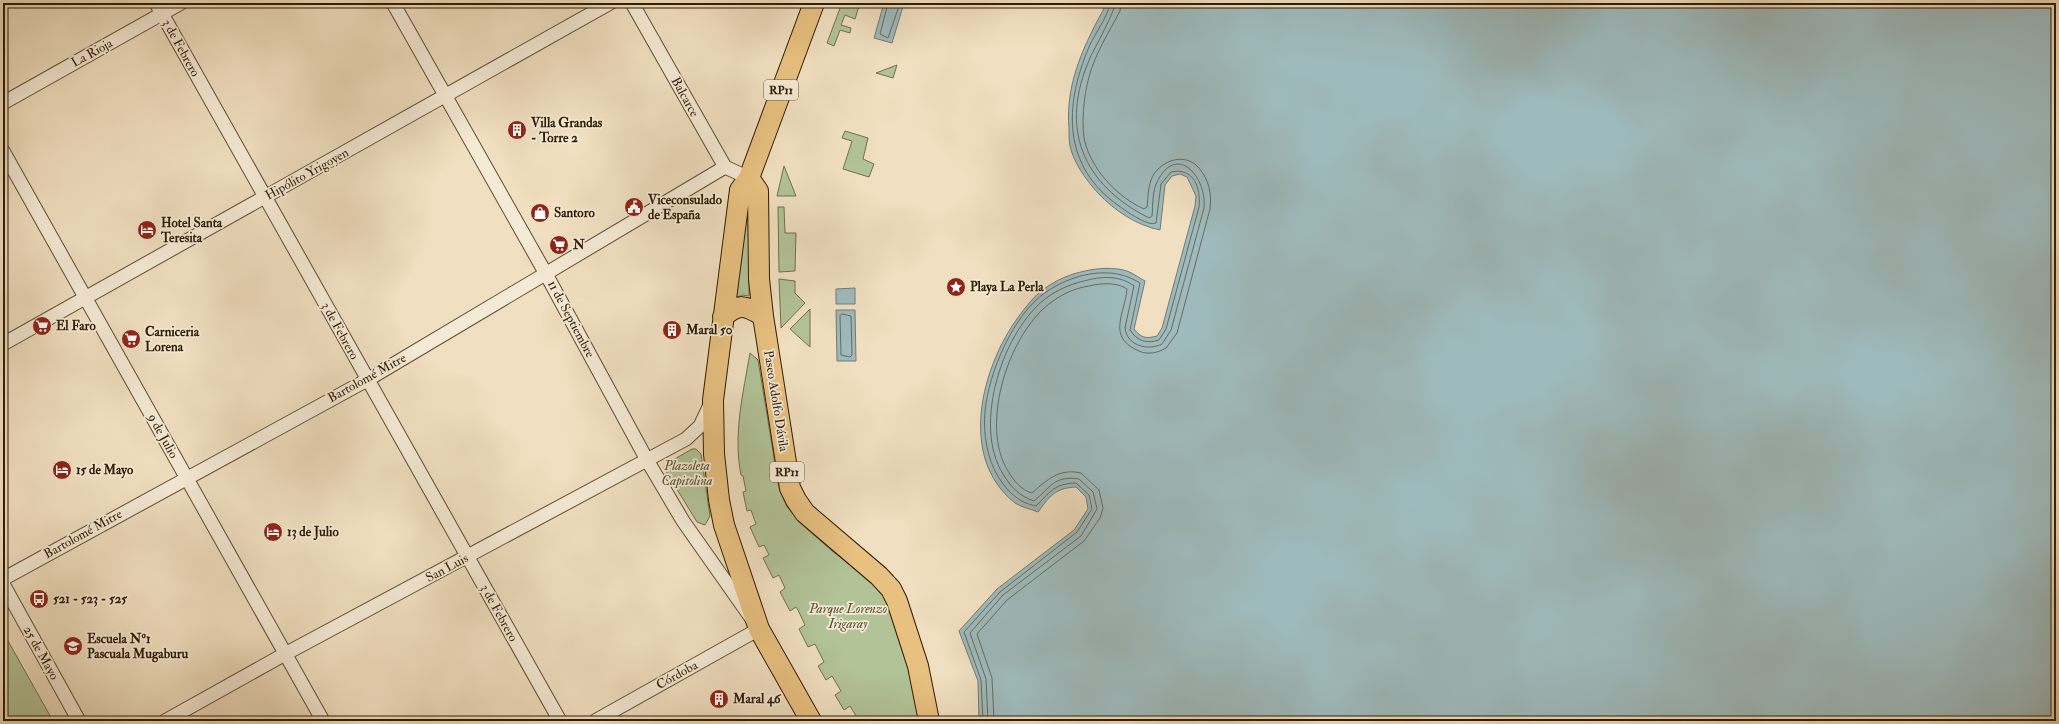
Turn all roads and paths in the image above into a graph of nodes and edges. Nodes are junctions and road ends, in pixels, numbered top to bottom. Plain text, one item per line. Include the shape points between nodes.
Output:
1 (182, 3) edge
2 (393, 3) edge
3 (610, 3) edge
4 (632, 3) edge
5 (814, 3) edge
6 (159, 8) edge
7 (445, 96) junction
8 (3, 103) edge
9 (3, 151) edge
10 (725, 168) junction
11 (749, 178) junction
12 (265, 197) junction
13 (546, 274) junction
14 (86, 298) junction
15 (763, 316) junction
16 (723, 317) junction
17 (3, 344) edge
18 (367, 380) junction
19 (713, 400) junction
20 (647, 460) junction
21 (186, 478) junction
22 (468, 557) junction
23 (3, 579) edge
24 (3, 584) edge
25 (759, 629) junction
26 (285, 654) junction
27 (79, 721) edge
28 (165, 721) edge
29 (323, 721) edge
30 (560, 721) edge
31 (595, 721) edge
32 (811, 721) edge
33 (929, 721) edge

1 - 6 street, La Rioja
2 - 7 street, 11 de Septiembre
3 - 7 street, Hipólito Yrigoyen
4 - 10 street, Balcarce
5 - 11 main road, RP11
6 - 8 street, La Rioja
6 - 12 street, 3 de Febrero
7 - 12 street, Hipólito Yrigoyen
7 - 13 street, 11 de Septiembre
9 - 14 street, 9 de Julio
10 - 11 street
10 - 13 street, Bartolomé Mitre
11 - 15 main road, Paseo Adolfo Dávila / RP11 via 758,191 759,280
11 - 16 main road, RP11 via 740,190
12 - 14 street, Hipólito Yrigoyen
12 - 18 street, 3 de Febrero
13 - 18 street, Bartolomé Mitre
13 - 20 street, 11 de Septiembre
14 - 17 street, Hipólito Yrigoyen
14 - 21 street, 9 de Julio
15 - 16 main road via 740,306
15 - 33 main road, Paseo Adolfo Dávila / RP11 via 792,494 805,513 891,589 918,666
16 - 19 main road, RP11
18 - 21 street, Bartolomé Mitre
18 - 22 street, 3 de Febrero
19 - 20 street, San Luis via 694,433
19 - 25 main road, RP11 via 714,454 724,525
20 - 22 street, San Luis
20 - 25 street, 11 de Septiembre via 683,521
21 - 23 street, Bartolomé Mitre
21 - 26 street, 9 de Julio
22 - 26 street, San Luis
22 - 30 street, 3 de Febrero
24 - 27 street, 25 de Mayo
25 - 31 street, Córdoba
25 - 32 main road, RP11
26 - 28 street, San Luis
26 - 29 street, 9 de Julio

